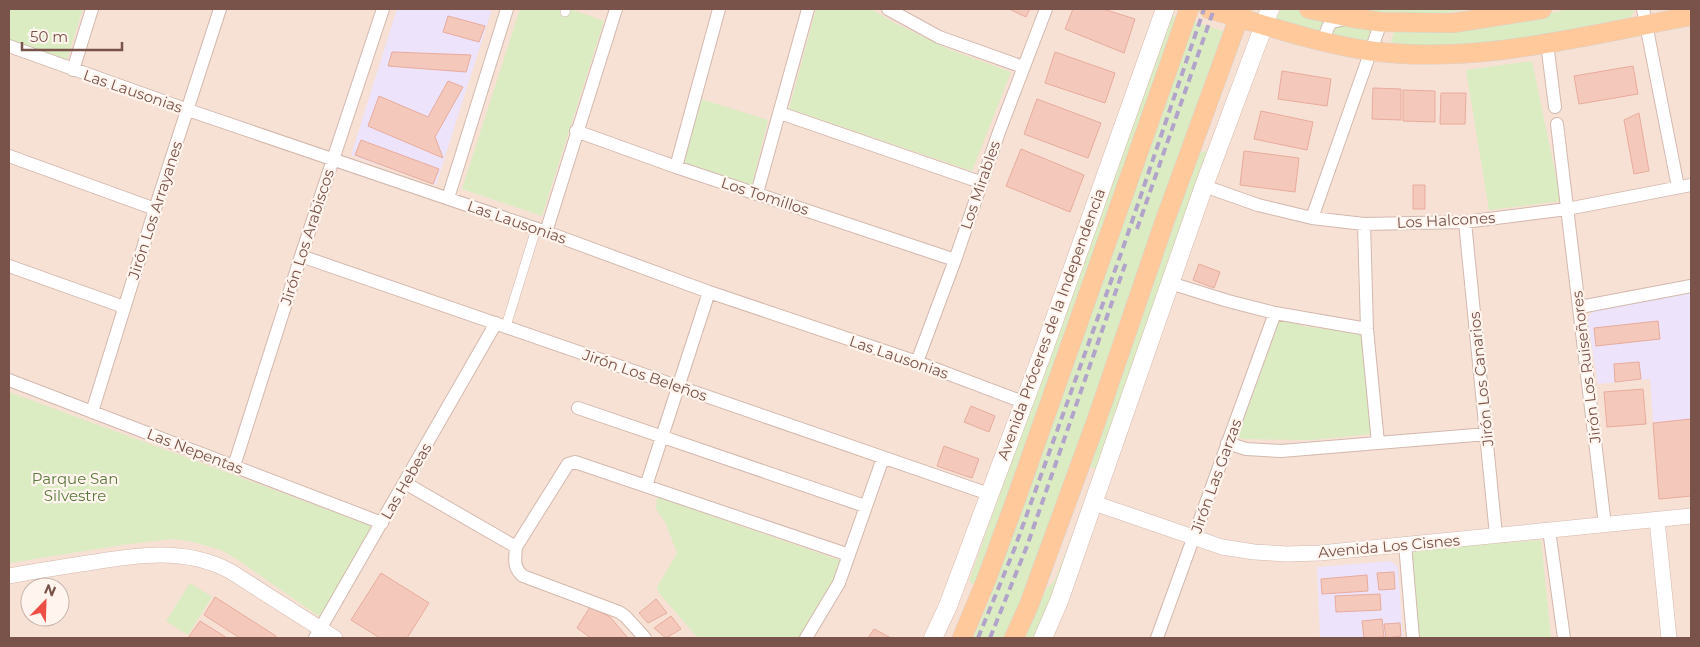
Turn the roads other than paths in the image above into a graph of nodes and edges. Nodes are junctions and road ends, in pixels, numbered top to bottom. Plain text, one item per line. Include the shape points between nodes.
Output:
1 (92, 9) edge
2 (220, 9) edge
3 (383, 9) edge
4 (507, 9) edge
5 (616, 9) edge
6 (719, 9) edge
7 (808, 9) edge
8 (888, 9) edge
9 (1046, 9) edge
10 (1165, 9) edge
11 (1190, 9) edge
12 (1209, 9) edge
13 (1310, 9) edge
14 (1542, 9) edge
15 (1241, 13) edge
16 (1691, 16) edge
17 (1267, 17) edge
18 (1644, 17) edge
19 (1353, 18) junction
20 (1381, 22) junction
21 (1324, 41) junction
22 (1547, 43) junction
23 (9, 46) edge
24 (1372, 51) junction
25 (1023, 68) junction
26 (73, 70) junction
27 (1555, 107) dead end
28 (188, 110) junction
29 (780, 114) junction
30 (1557, 124) dead end
31 (576, 131) junction
32 (9, 156) edge
33 (332, 159) junction
34 (676, 167) junction
35 (980, 182) junction
36 (1691, 185) edge
37 (1204, 186) junction
38 (1678, 188) junction
39 (757, 193) junction
40 (448, 198) junction
41 (155, 209) junction
42 (1567, 209) junction
43 (1312, 218) junction
44 (1465, 222) junction
45 (1364, 224) junction
46 (541, 230) junction
47 (300, 256) junction
48 (955, 260) junction
49 (9, 266) edge
50 (1170, 283) junction
51 (1691, 286) edge
52 (709, 292) junction
53 (124, 307) junction
54 (1580, 308) junction
55 (1275, 313) junction
56 (501, 325) junction
57 (1367, 329) junction
58 (916, 362) junction
59 (9, 380) edge
60 (678, 386) junction
61 (1023, 402) junction
62 (578, 408) dead end
63 (92, 412) junction
64 (1487, 434) junction
65 (661, 437) junction
66 (1378, 443) junction
67 (1227, 444) junction
68 (882, 458) junction
69 (234, 466) junction
70 (405, 483) junction
71 (646, 486) junction
72 (989, 494) junction
73 (1094, 503) junction
74 (865, 506) junction
75 (1691, 516) edge
76 (1657, 520) junction
77 (382, 523) junction
78 (1604, 525) junction
79 (1549, 530) junction
80 (1496, 535) junction
81 (1194, 538) junction
82 (1405, 544) junction
83 (516, 547) junction
84 (849, 555) junction
85 (9, 576) edge
86 (318, 634) edge
87 (335, 638) edge
88 (645, 638) edge
89 (806, 638) edge
90 (933, 638) edge
91 (962, 638) edge
92 (1014, 638) edge
93 (1043, 638) edge
94 (1159, 638) edge
95 (1413, 638) edge
96 (1564, 638) edge
97 (1669, 638) edge

1 - 26 street
2 - 28 street, Jirón Los Arrayanes
3 - 33 street, Jirón Los Arabiscos
4 - 40 street
5 - 31 street
6 - 34 street
7 - 29 street
8 - 25 street via 939,37
9 - 25 street, Los Mirables
10 - 61 main road, Avenida Próceres de la Independencia
11 - 91 main road, Avenida Próceres de la Independencia via 1013,508
12 - 15 main road
13 - 19 main road
14 - 20 main road via 1453,23
15 - 17 main road
15 - 92 main road via 1097,419
16 - 18 main road
17 - 21 main road
17 - 37 main road
18 - 22 main road
18 - 38 street
19 - 20 main road
19 - 21 street via 1332,22
20 - 24 street
21 - 24 main road
22 - 24 main road via 1438,54
22 - 27 street
23 - 26 street, Las Lausonias
24 - 43 street
25 - 35 street, Los Mirables
26 - 28 street, Las Lausonias
28 - 33 street, Las Lausonias
28 - 41 street, Jirón Los Arrayanes
29 - 35 street
29 - 39 street
30 - 42 street, Jirón Los Ruiseñores
31 - 34 street, Los Tomillos
31 - 46 street
32 - 41 street
33 - 40 street, Las Lausonias
33 - 47 street, Jirón Los Arabiscos
34 - 39 street, Los Tomillos
35 - 48 street, Los Mirables
36 - 38 street, Los Halcones
37 - 43 street, Los Halcones via 1258,205
37 - 50 main road
38 - 42 street, Los Halcones
39 - 48 street, Los Tomillos
40 - 46 street, Las Lausonias
41 - 53 street, Jirón Los Arrayanes
42 - 44 street, Los Halcones
42 - 54 street, Jirón Los Ruiseñores
43 - 45 street, Los Halcones
44 - 45 street, Los Halcones
44 - 64 street, Jirón Los Canarios
45 - 57 street
46 - 52 street, Las Lausonias
46 - 56 street
47 - 56 street, Jirón Los Beleños
47 - 69 street, Jirón Los Arabiscos
48 - 58 street, Los Mirables
49 - 53 street
50 - 55 street
50 - 73 main road
51 - 54 street
52 - 58 street, Las Lausonias
52 - 60 street
53 - 63 street, Jirón Los Arrayanes
54 - 78 street, Jirón Los Ruiseñores
55 - 57 street
55 - 67 street, Jirón Las Garzas
56 - 60 street, Jirón Los Beleños
56 - 70 street, Las Hebeas
57 - 66 street
58 - 61 street, Las Lausonias
59 - 63 street, Las Nepentas
60 - 65 street
60 - 68 street, Jirón Los Beleños
61 - 72 main road, Avenida Próceres de la Independencia
62 - 65 street
63 - 69 street, Las Nepentas
64 - 66 street
64 - 80 street, Jirón Los Canarios
65 - 71 street
65 - 74 street
66 - 67 street via 1264,451
67 - 81 street, Jirón Las Garzas
68 - 72 street, Jirón Los Beleños
68 - 74 street
69 - 77 street, Las Nepentas
70 - 77 street, Las Hebeas
70 - 83 street
71 - 83 street via 575,462 568,464
71 - 84 street
72 - 90 main road, Avenida Próceres de la Independencia
73 - 81 street, Avenida Los Cisnes
73 - 93 main road
74 - 84 street
75 - 76 street, Avenida Los Cisnes
76 - 78 street, Avenida Los Cisnes
76 - 97 street
77 - 86 street, Las Hebeas
78 - 79 street, Avenida Los Cisnes
79 - 80 street, Avenida Los Cisnes
79 - 96 street
80 - 82 street, Avenida Los Cisnes
81 - 82 street, Avenida Los Cisnes via 1222,548 1287,554
81 - 94 street, Jirón Las Garzas
82 - 95 street
83 - 88 street via 517,571 523,576 619,612
84 - 89 street via 839,583
85 - 86 street via 128,556 172,554 192,557 230,571
86 - 87 street

